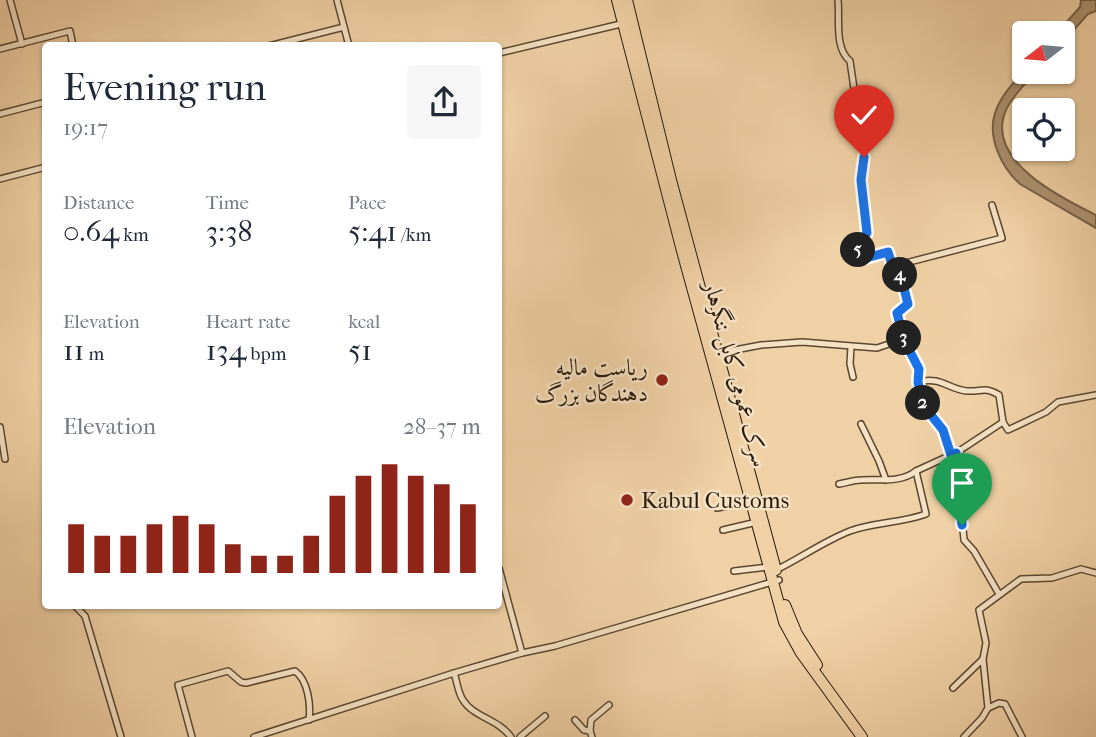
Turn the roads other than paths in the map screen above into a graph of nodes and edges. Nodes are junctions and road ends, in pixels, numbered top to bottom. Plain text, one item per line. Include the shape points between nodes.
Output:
1 (10, 0) edge
2 (337, 0) edge
3 (617, 0) edge
4 (626, 0) edge
5 (838, 0) edge
6 (628, 22) junction
7 (344, 27) junction
8 (72, 42) edge
9 (285, 42) edge
10 (348, 42) edge
11 (22, 44) junction
12 (0, 49) edge
13 (502, 52) edge
14 (42, 103) edge
15 (0, 114) edge
16 (42, 168) edge
17 (0, 179) edge
18 (992, 205) dead end
19 (898, 265) junction
20 (904, 340) junction
21 (851, 347) junction
22 (719, 353) junction
23 (853, 377) dead end
24 (918, 382) junction
25 (1096, 395) edge
26 (1003, 422) junction
27 (861, 424) dead end
28 (0, 427) edge
29 (1, 446) edge
30 (953, 454) junction
31 (5, 459) dead end
32 (916, 471) junction
33 (886, 480) junction
34 (839, 484) dead end
35 (751, 502) junction
36 (718, 508) dead end
37 (757, 522) junction
38 (723, 530) dead end
39 (733, 571) dead end
40 (1096, 573) edge
41 (774, 575) junction
42 (502, 579) edge
43 (999, 594) junction
44 (78, 609) edge
45 (522, 653) junction
46 (983, 659) junction
47 (454, 673) junction
48 (953, 688) dead end
49 (609, 705) dead end
50 (988, 708) junction
51 (545, 716) dead end
52 (309, 720) junction
53 (575, 720) dead end
54 (591, 734) edge
55 (121, 737) edge
56 (192, 737) edge
57 (254, 737) edge
58 (511, 737) edge
59 (520, 737) edge
60 (862, 737) edge
61 (868, 737) edge
62 (964, 737) edge
63 (1022, 737) edge

1 - 11 street
2 - 7 street
3 - 6 highway, سرک عمومی کابل ننگرهار
4 - 6 highway, سرک عمومی کابل ننگرهار
5 - 19 street via 841,45 850,61 864,157 861,180 867,233 858,252 866,258 888,252 893,268
6 - 13 street
6 - 22 highway, سرک عمومی کابل ننگرهار
6 - 35 highway, سرک عمومی کابل ننگرهار
7 - 9 street
7 - 10 street
8 - 11 street via 70,31
11 - 12 street
14 - 15 street
16 - 17 street
18 - 19 street via 1002,238
19 - 20 street via 908,304 897,313
20 - 21 street via 877,348
20 - 24 street via 919,369
21 - 22 street via 802,342
21 - 23 street
22 - 41 highway, سرک عمومی کابل ننگرهار
24 - 26 street via 929,379 966,391 988,388 999,395
24 - 30 street via 923,405 943,430
25 - 26 street via 1058,402 1008,430
26 - 30 street
27 - 33 street
28 - 29 street
29 - 31 street
30 - 32 street
30 - 43 street via 964,540
32 - 33 street
32 - 41 street via 926,514 851,531
33 - 34 street
35 - 36 street
35 - 37 highway, سرک عمومی کابل ننگرهار
37 - 38 street
37 - 41 highway, سرک عمومی کابل ننگرهار
39 - 41 street
40 - 43 street via 1081,569 1052,578 1021,579
41 - 45 street
41 - 60 highway, سرک عمومی کابل ننگرهار via 790,637
41 - 61 highway, سرک عمومی کابل ننگرهار via 797,634
42 - 45 street
43 - 46 street via 979,610 986,643
44 - 55 street via 85,616
45 - 47 street
46 - 48 street
46 - 50 street
47 - 52 street
47 - 58 street via 463,700 503,726
49 - 54 street via 591,720
50 - 62 street
50 - 63 street via 1005,704
51 - 59 street
52 - 56 street via 311,707 300,674 295,671 246,683 228,671 178,685
52 - 57 street
53 - 54 street

